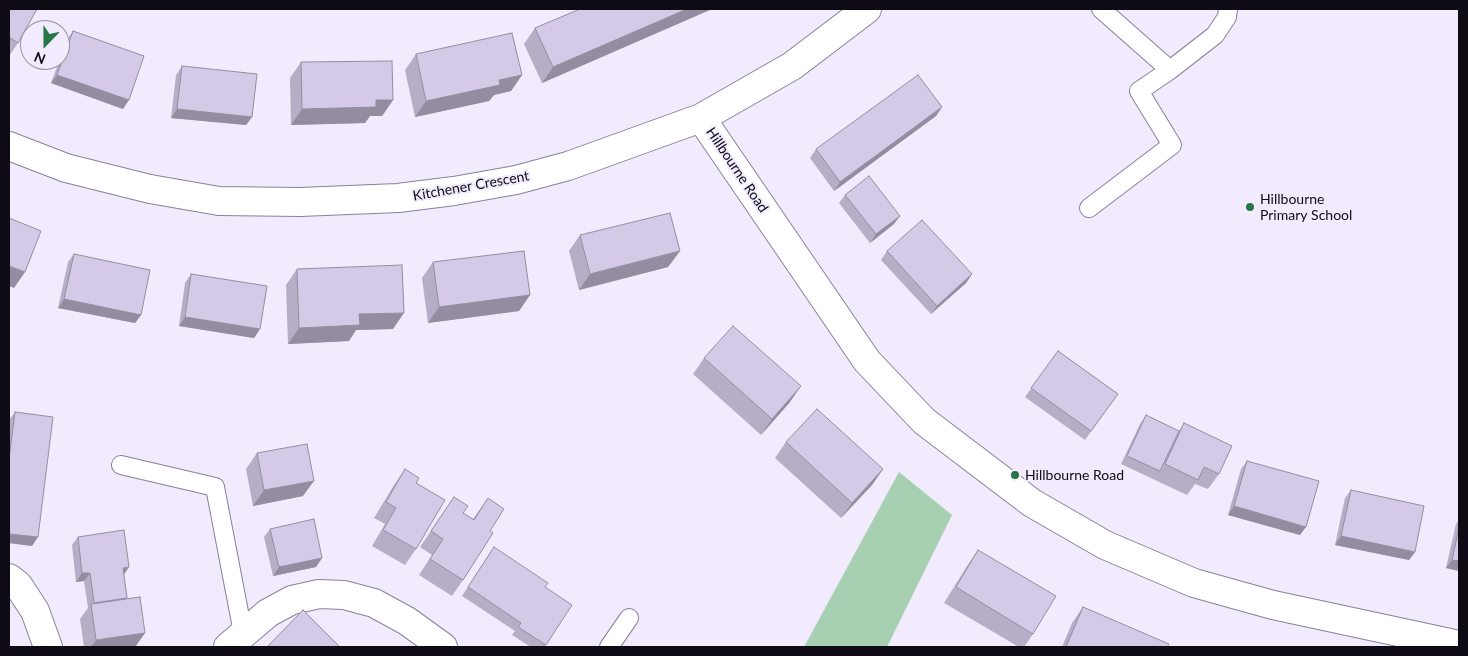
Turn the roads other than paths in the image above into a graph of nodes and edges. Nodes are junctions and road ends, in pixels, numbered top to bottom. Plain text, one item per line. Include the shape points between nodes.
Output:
1 (867, 9) edge
2 (1101, 9) edge
3 (1228, 9) edge
4 (1170, 70) junction
5 (702, 118) junction
6 (9, 146) edge
7 (1089, 208) dead end
8 (121, 465) dead end
9 (9, 578) edge
10 (629, 618) dead end
11 (236, 640) edge
12 (1459, 645) edge
13 (48, 647) edge
14 (443, 647) edge
15 (609, 647) edge

1 - 5 street, Kitchener Crescent via 792,66
2 - 4 lane
3 - 4 lane via 1227,17 1215,35
4 - 7 lane via 1139,91 1172,145
5 - 6 street, Kitchener Crescent via 568,166 516,180 454,192 398,198 300,202 220,201 150,189 66,168
5 - 12 street, Hillbourne Road via 867,361 924,421 1032,503 1106,545 1194,583 1273,606
8 - 11 lane via 215,488
9 - 13 street via 18,585 35,611
10 - 15 lane
11 - 14 street via 268,613 292,600 319,594 344,595 374,603 407,621

